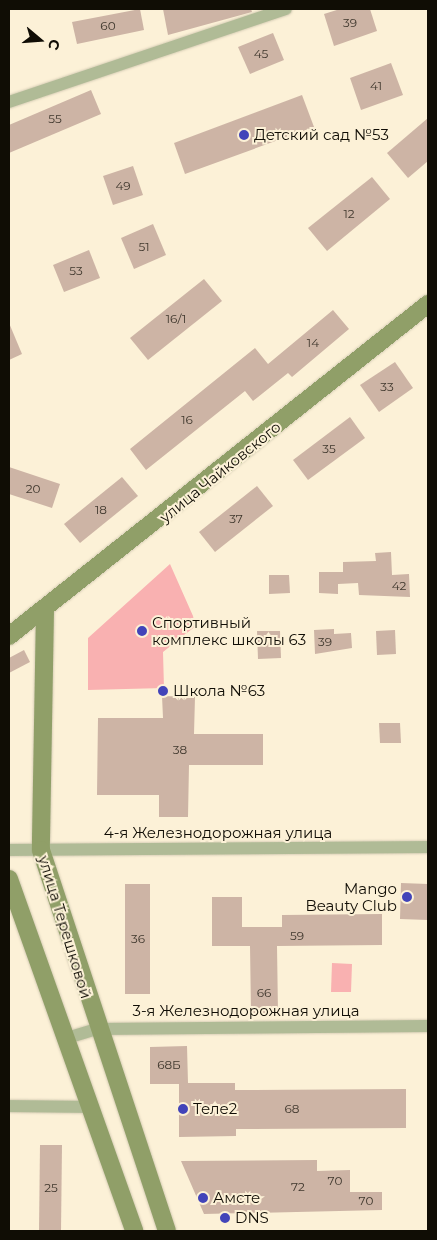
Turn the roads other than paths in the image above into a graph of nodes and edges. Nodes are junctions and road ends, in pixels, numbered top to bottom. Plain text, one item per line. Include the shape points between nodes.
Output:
1 (286, 9) edge
2 (9, 102) edge
3 (428, 304) edge
4 (45, 610) junction
5 (9, 636) edge
6 (428, 847) edge
7 (9, 850) edge
8 (41, 850) junction
9 (9, 879) edge
10 (428, 1026) edge
11 (97, 1029) junction
12 (66, 1038) junction
13 (9, 1106) edge
14 (91, 1107) junction
15 (134, 1231) edge
16 (167, 1231) edge

1 - 2 street
3 - 4 street, улица Чайковского
4 - 5 street, улица Чайковского
4 - 8 street, улица Терешковой
6 - 8 street, 4-я Железнодорожная улица
7 - 8 street, 4-я Железнодорожная улица
8 - 11 street, улица Терешковой
9 - 12 street
10 - 11 street, 3-я Железнодорожная улица
11 - 12 street, 3-я Железнодорожная улица
11 - 16 street, улица Терешковой
12 - 14 street
13 - 14 street
14 - 15 street

